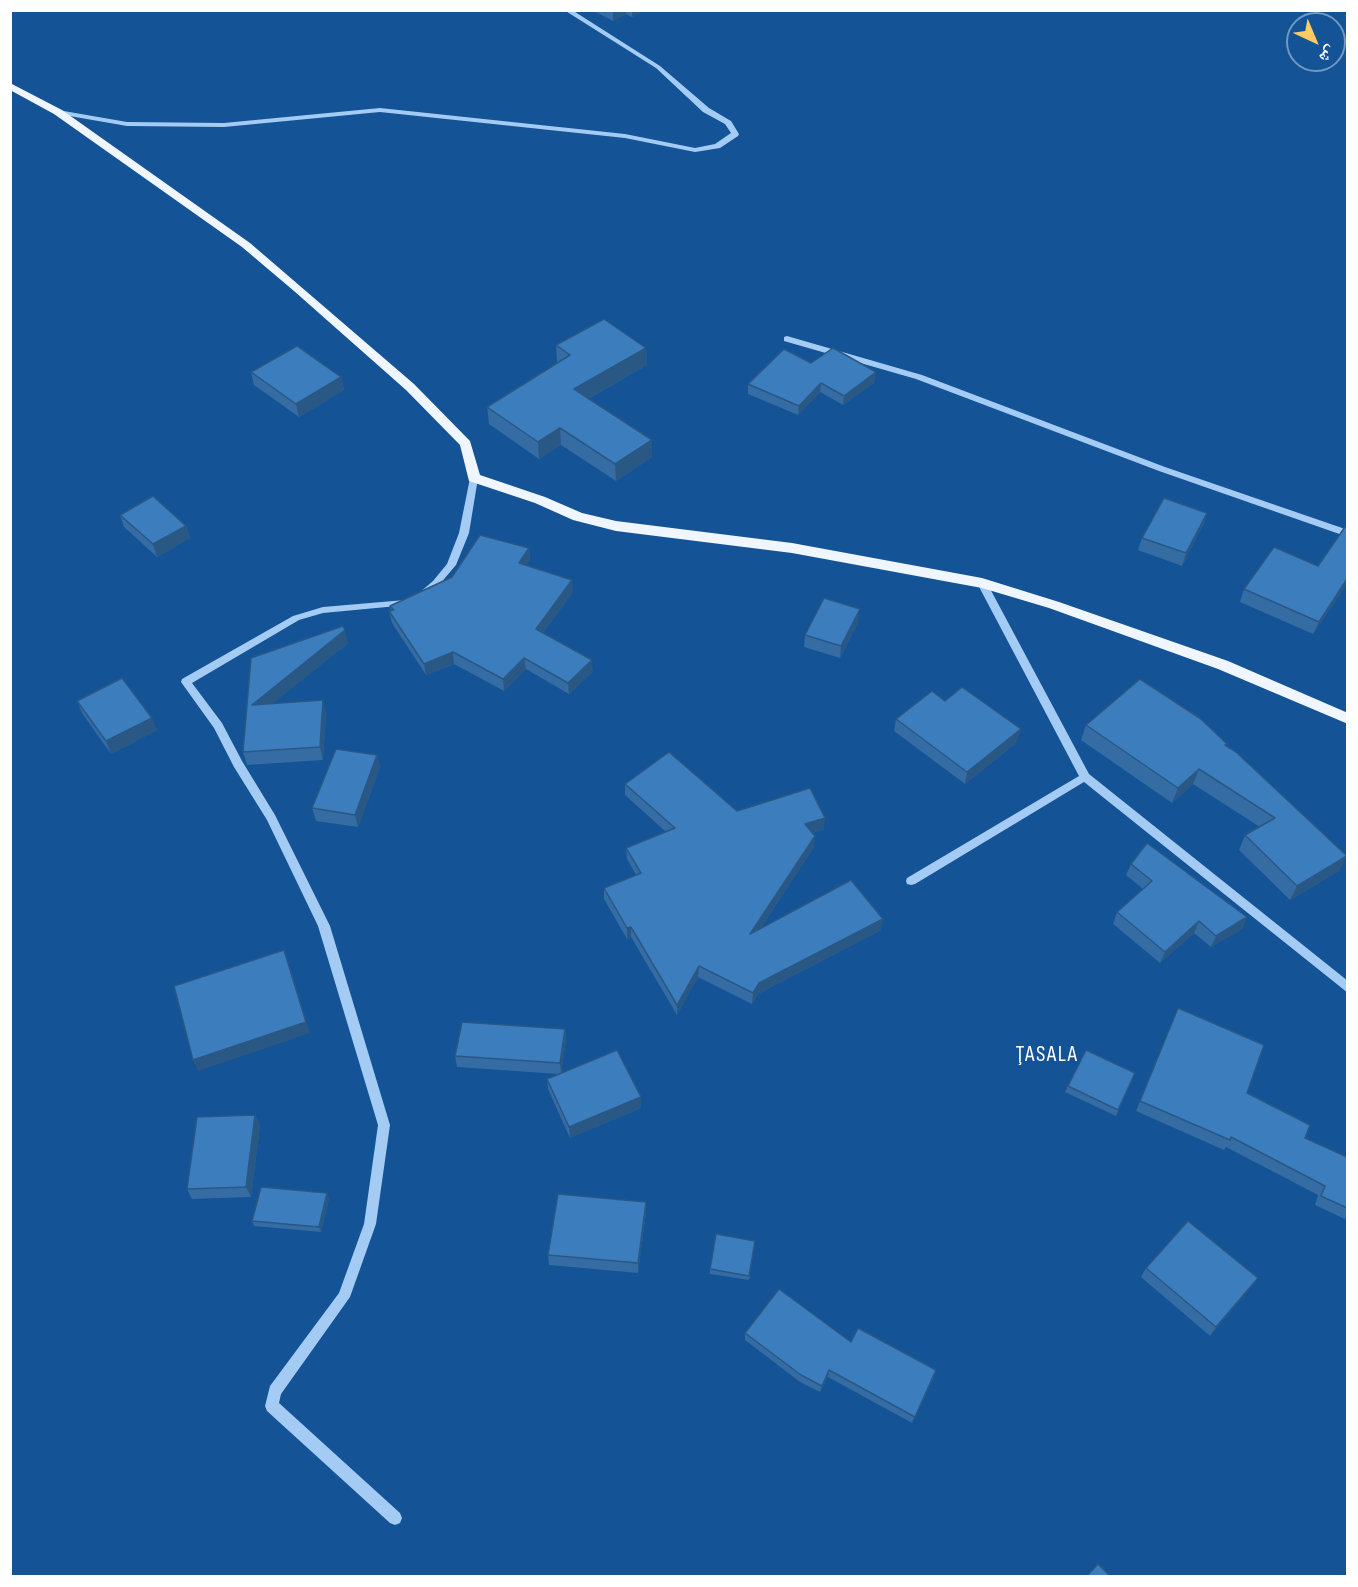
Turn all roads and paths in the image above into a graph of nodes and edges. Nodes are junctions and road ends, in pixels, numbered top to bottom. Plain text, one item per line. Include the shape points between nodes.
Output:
1 (567, 10) edge
2 (10, 86) edge
3 (58, 112) junction
4 (787, 339) dead end
5 (474, 478) junction
6 (1347, 534) edge
7 (982, 583) junction
8 (1347, 719) edge
9 (1085, 777) junction
10 (911, 882) dead end
11 (1347, 988) edge
12 (395, 1518) dead end

1 - 3 street via 658,67 706,110 728,123 735,134 717,146 695,150 625,136 380,110 224,124 127,124
2 - 3 main road
3 - 5 main road via 246,245 334,320 410,387 466,444
4 - 6 street via 919,377
5 - 7 main road via 578,517 616,526 792,548
5 - 12 street via 464,533 451,565 419,597 402,604 323,610 296,618 186,682 218,726 271,818 324,926 384,1125 370,1224 344,1297 275,1391 272,1406
7 - 8 main road via 1223,665
7 - 9 street
9 - 10 street
9 - 11 street

